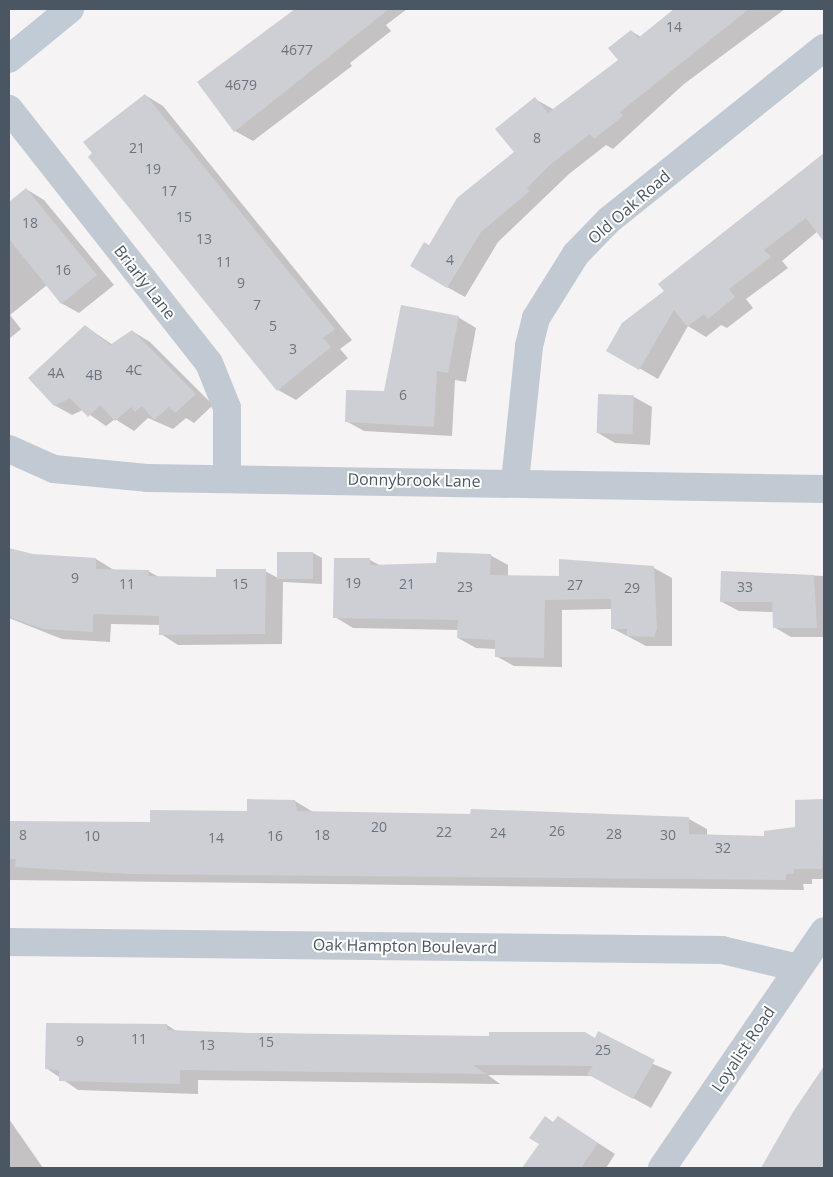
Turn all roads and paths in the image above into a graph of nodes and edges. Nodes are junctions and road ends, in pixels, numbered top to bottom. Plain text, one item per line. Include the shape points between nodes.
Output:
1 (70, 9) edge
2 (824, 48) edge
3 (9, 59) edge
4 (9, 109) edge
5 (9, 449) edge
6 (227, 477) junction
7 (515, 482) junction
8 (824, 489) edge
9 (824, 931) edge
10 (9, 942) edge
11 (798, 968) junction
12 (662, 1168) edge

1 - 3 main road
2 - 7 street, Old Oak Road via 609,220 576,254 536,318 529,346
4 - 6 street, Briarly Lane via 209,363 227,408
5 - 6 street, Donnybrook Lane via 54,469 86,475
6 - 7 street, Donnybrook Lane
7 - 8 street, Donnybrook Lane
9 - 11 street, Loyalist Road
10 - 11 street, Oak Hampton Boulevard via 722,950
11 - 12 street, Loyalist Road

